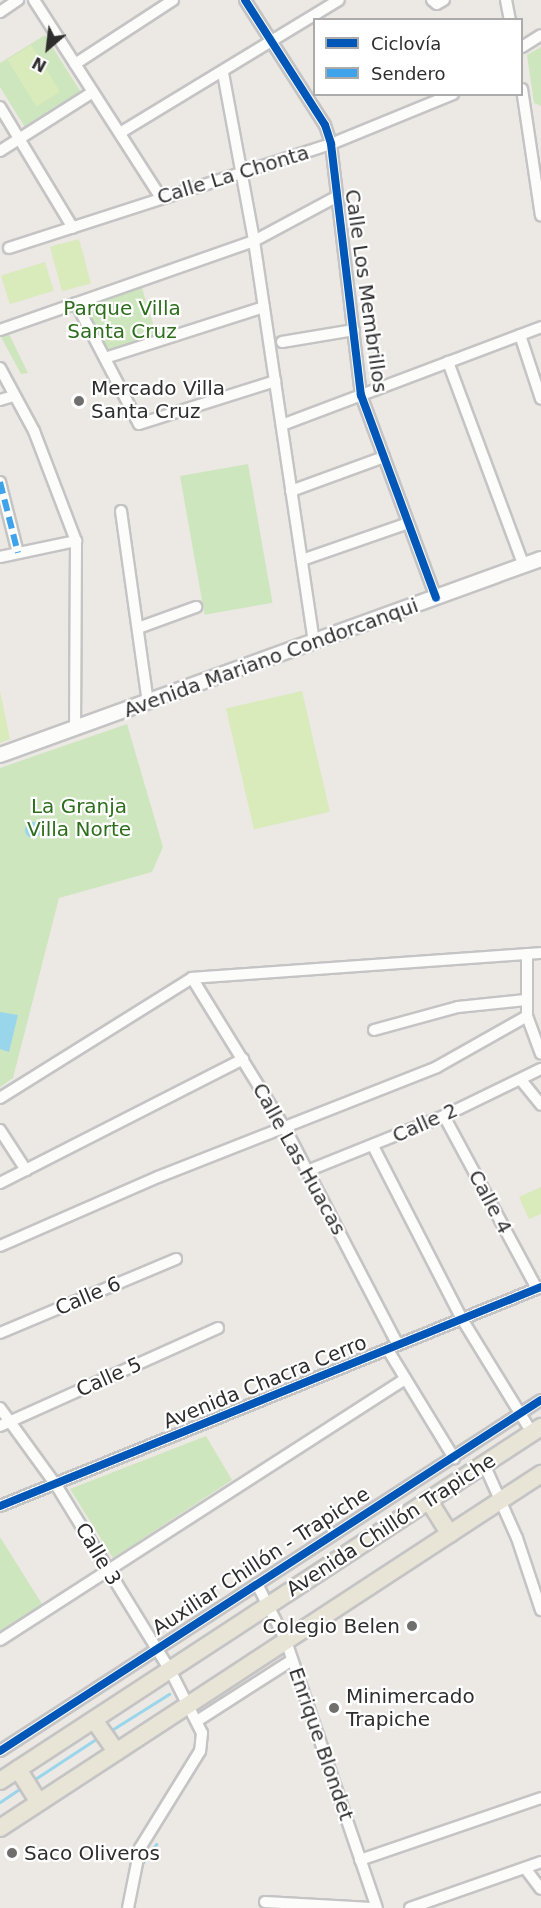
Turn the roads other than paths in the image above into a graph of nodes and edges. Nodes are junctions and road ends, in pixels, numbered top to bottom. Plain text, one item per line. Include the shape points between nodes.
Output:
1 (18, 0) edge
2 (34, 0) edge
3 (173, 0) edge
4 (245, 0) edge
5 (339, 0) edge
6 (432, 0) edge
7 (444, 0) edge
8 (506, 0) edge
9 (0, 12) edge
10 (510, 18) edge
11 (541, 35) edge
12 (273, 43) junction
13 (523, 46) edge
14 (75, 64) junction
15 (223, 73) junction
16 (93, 92) junction
17 (448, 96) edge
18 (523, 96) edge
19 (0, 107) edge
20 (120, 133) junction
21 (19, 138) junction
22 (331, 144) junction
23 (0, 151) edge
24 (242, 173) junction
25 (336, 197) junction
26 (161, 198) junction
27 (541, 216) edge
28 (73, 228) junction
29 (254, 241) junction
30 (9, 248) dead end
31 (76, 303) junction
32 (264, 307) junction
33 (541, 327) edge
34 (0, 330) edge
35 (354, 330) junction
36 (520, 335) junction
37 (282, 342) dead end
38 (105, 358) junction
39 (447, 362) junction
40 (0, 368) edge
41 (276, 381) junction
42 (361, 395) junction
43 (13, 396) junction
44 (541, 399) edge
45 (0, 400) edge
46 (282, 425) junction
47 (384, 457) junction
48 (0, 482) edge
49 (291, 491) junction
50 (122, 511) dead end
51 (408, 524) junction
52 (76, 541) junction
53 (18, 553) junction
54 (0, 557) edge
55 (302, 560) junction
56 (535, 561) edge
57 (436, 598) junction
58 (196, 607) dead end
59 (138, 628) junction
60 (314, 642) junction
61 (148, 703) junction
62 (75, 729) junction
63 (0, 755) edge
64 (541, 953) edge
65 (527, 954) junction
66 (192, 978) junction
67 (526, 1000) junction
68 (527, 1016) junction
69 (374, 1030) dead end
70 (541, 1054) edge
71 (243, 1059) junction
72 (541, 1069) edge
73 (522, 1080) junction
74 (0, 1098) edge
75 (541, 1105) edge
76 (444, 1116) junction
77 (0, 1130) edge
78 (286, 1130) junction
79 (373, 1146) junction
80 (26, 1170) junction
81 (307, 1171) junction
82 (0, 1183) edge
83 (0, 1246) edge
84 (176, 1259) dead end
85 (539, 1288) edge
86 (462, 1319) junction
87 (218, 1328) dead end
88 (0, 1333) edge
89 (393, 1348) junction
90 (405, 1379) junction
91 (541, 1400) edge
92 (0, 1408) edge
93 (520, 1414) junction
94 (5, 1424) edge
95 (537, 1430) edge
96 (454, 1458) junction
97 (484, 1464) junction
98 (541, 1474) edge
99 (56, 1485) junction
100 (502, 1500) junction
101 (429, 1501) junction
102 (0, 1506) edge
103 (450, 1534) junction
104 (108, 1570) junction
105 (257, 1584) junction
106 (270, 1605) junction
107 (541, 1610) edge
108 (0, 1640) edge
109 (286, 1641) junction
110 (156, 1648) junction
111 (292, 1660) junction
112 (170, 1670) junction
113 (189, 1704) junction
114 (93, 1720) junction
115 (197, 1721) junction
116 (0, 1751) edge
117 (116, 1752) junction
118 (18, 1769) junction
119 (0, 1781) edge
120 (541, 1798) edge
121 (39, 1802) junction
122 (0, 1828) edge
123 (360, 1860) junction
124 (541, 1862) edge
125 (525, 1868) junction
126 (541, 1889) edge
127 (265, 1902) dead end
128 (436, 1904) edge
129 (128, 1908) edge
130 (371, 1908) edge
131 (377, 1908) edge
132 (410, 1908) edge

1 - 9 street
2 - 14 street
3 - 14 street
4 - 12 street, Calle Los Membrillos
5 - 12 street
6 - 7 street via 436,4
8 - 10 street
11 - 13 street
12 - 15 street
12 - 22 street, Calle Los Membrillos via 325,125
14 - 16 street
15 - 20 street
15 - 24 street
16 - 20 street
16 - 21 street
17 - 22 street, Calle La Chonta
18 - 27 street
19 - 21 street
20 - 26 street
21 - 23 street
21 - 28 street
22 - 24 street, Calle La Chonta
22 - 25 street, Calle Los Membrillos
24 - 26 street, Calle La Chonta
24 - 29 street
25 - 29 street
25 - 35 street, Calle Los Membrillos
26 - 28 street, Calle La Chonta
28 - 30 street, Calle La Chonta
29 - 31 street
29 - 32 street
31 - 34 street
31 - 38 street
32 - 38 street
32 - 41 street
33 - 36 street
35 - 37 street
35 - 42 street, Calle Los Membrillos
36 - 39 street
36 - 44 street
38 - 41 street via 139,423
39 - 42 street
39 - 56 street
40 - 43 street
41 - 46 street
42 - 46 street
42 - 47 street, Calle Los Membrillos
43 - 45 street
43 - 52 street via 34,431
46 - 49 street
47 - 49 street
47 - 51 street, Calle Los Membrillos
48 - 53 street
49 - 55 street
50 - 59 street
51 - 55 street
51 - 57 street, Calle Los Membrillos
52 - 53 street
52 - 62 street
53 - 54 street
55 - 60 street
56 - 57 street, Avenida Mariano Condorcanqui
57 - 60 street, Avenida Mariano Condorcanqui
58 - 59 street
59 - 61 street
60 - 61 street, Avenida Mariano Condorcanqui
61 - 62 street, Avenida Mariano Condorcanqui
62 - 63 street, Avenida Mariano Condorcanqui
64 - 65 street
65 - 66 street
65 - 67 street
66 - 71 street, Calle Las Huacas
66 - 74 street
67 - 68 street
67 - 69 street via 458,1007
68 - 70 street
68 - 78 street via 437,1067
71 - 78 street, Calle Las Huacas
71 - 80 street
72 - 73 street, Calle 2
73 - 75 street
73 - 76 street, Calle 2
76 - 79 street, Calle 2
76 - 85 street, Calle 4
77 - 80 street
78 - 81 street, Calle Las Huacas
78 - 83 street via 158,1177
79 - 81 street, Calle 2
79 - 86 street
80 - 82 street
81 - 89 street, Calle Las Huacas
84 - 88 street, Calle 6
85 - 86 street, Avenida Chacra Cerro
86 - 89 street, Avenida Chacra Cerro
86 - 93 street
87 - 94 street, Calle 5
89 - 90 street, Calle Las Huacas
89 - 99 street, Avenida Chacra Cerro
90 - 96 street, Calle Las Huacas
90 - 104 street
91 - 93 street, Auxiliar Chillón - Trapiche
92 - 94 street, Calle 3
93 - 95 street
93 - 96 street, Auxiliar Chillón - Trapiche
94 - 99 street, Calle 3
95 - 97 main road, Avenida Chillón Trapiche
96 - 105 street, Auxiliar Chillón - Trapiche
97 - 100 street
97 - 101 main road, Avenida Chillón Trapiche
98 - 100 main road, Avenida Chillón Trapiche
99 - 102 street, Avenida Chacra Cerro
99 - 104 street, Calle 3
100 - 103 main road, Avenida Chillón Trapiche
100 - 107 street
101 - 103 main road
101 - 106 main road, Avenida Chillón Trapiche
103 - 109 main road, Avenida Chillón Trapiche
104 - 108 street
104 - 110 street, Calle 3
105 - 106 street, Enrique Blondet
105 - 110 street, Auxiliar Chillón - Trapiche
106 - 109 street, Enrique Blondet
106 - 112 main road, Avenida Chillón Trapiche
109 - 111 street, Enrique Blondet
109 - 113 main road, Avenida Chillón Trapiche
110 - 112 street, Calle 3
110 - 116 street, Auxiliar Chillón - Trapiche
111 - 115 street
111 - 123 street, Enrique Blondet
112 - 113 street, Calle 3
112 - 114 main road, Avenida Chillón Trapiche
113 - 115 street, Calle 3
113 - 117 main road, Avenida Chillón Trapiche
114 - 117 main road
114 - 118 main road, Avenida Chillón Trapiche
115 - 129 street, Calle 3 via 202,1733 200,1751 140,1848
117 - 121 main road, Avenida Chillón Trapiche
118 - 119 main road, Avenida Chillón Trapiche
118 - 121 main road
120 - 123 street
121 - 122 main road, Avenida Chillón Trapiche
123 - 131 street, Enrique Blondet
124 - 125 street
125 - 126 street
125 - 128 street
127 - 130 street
128 - 132 street

